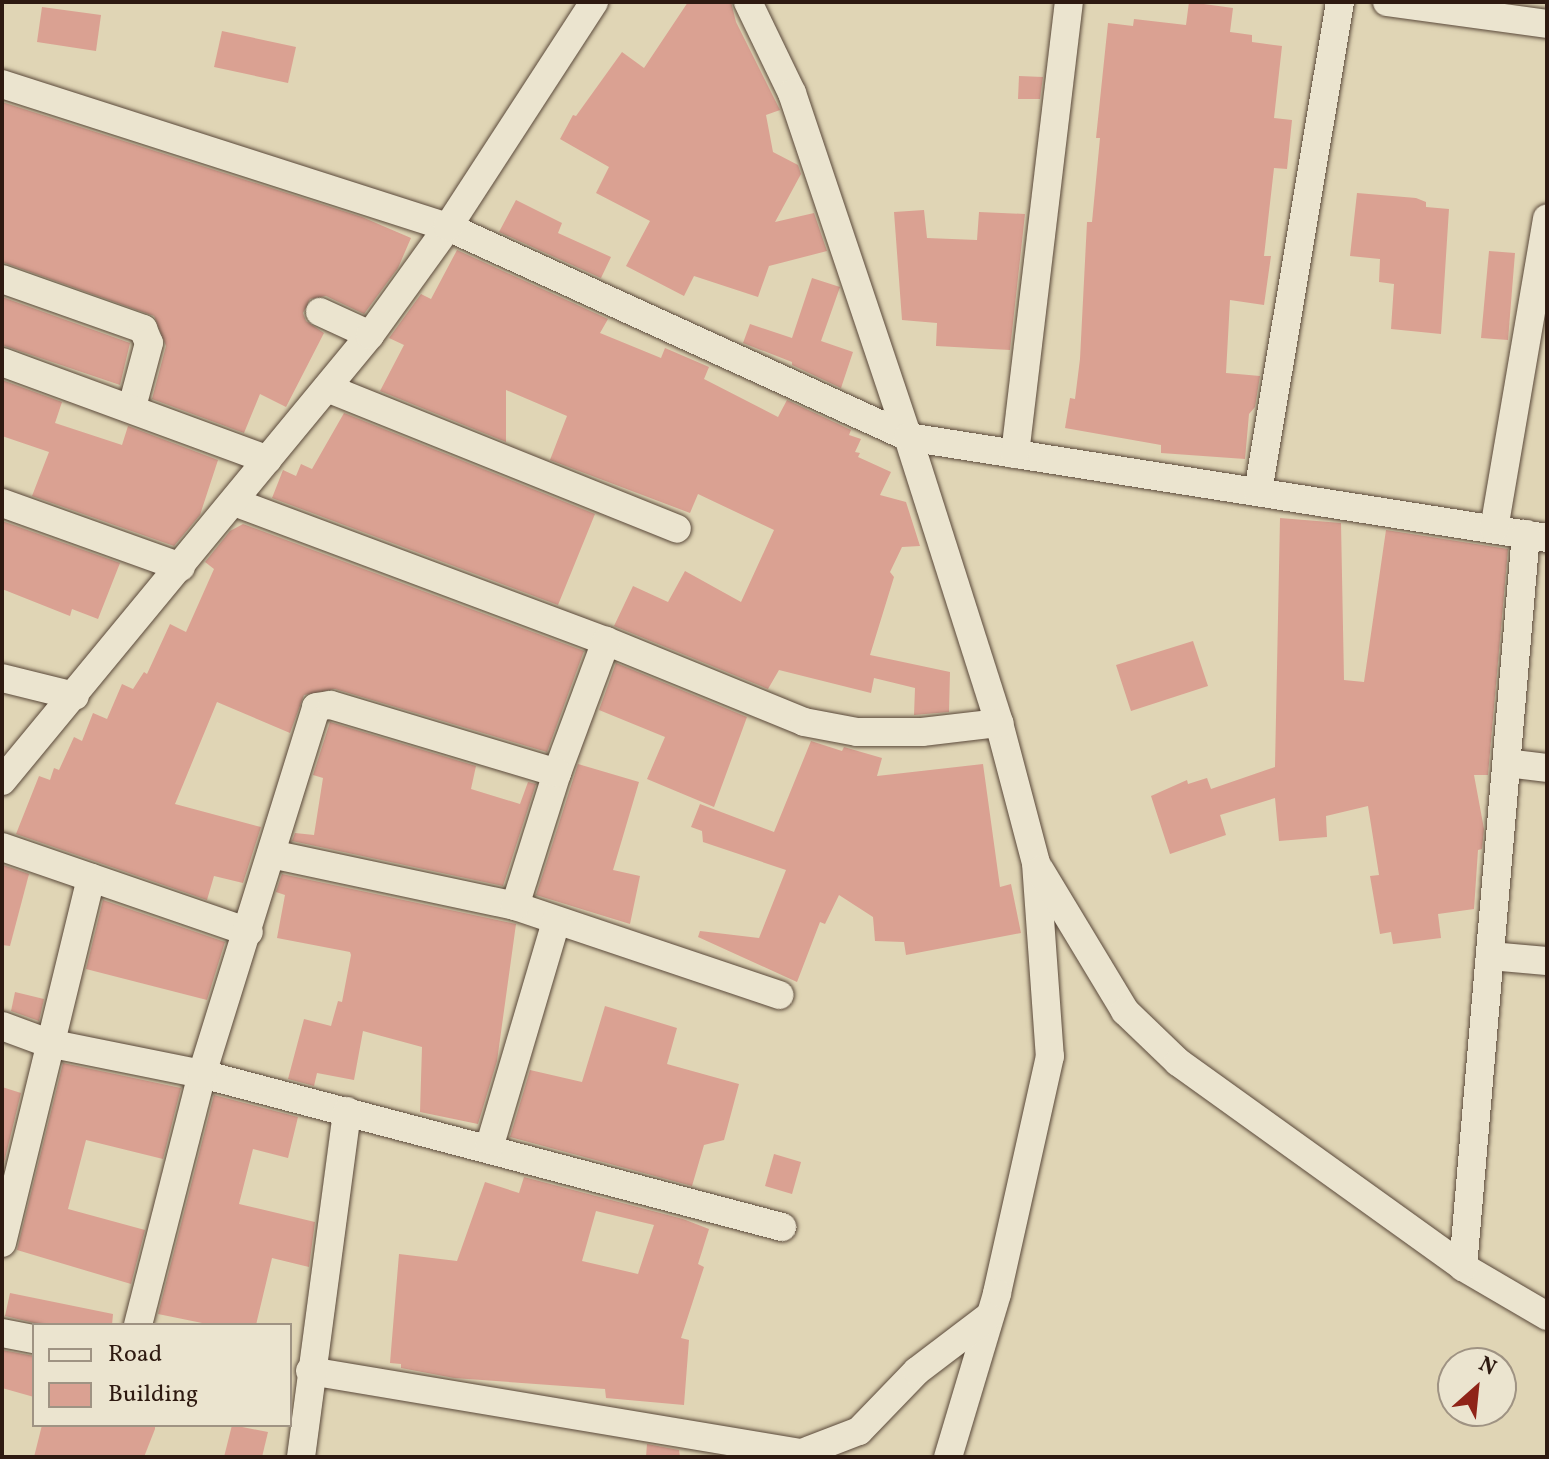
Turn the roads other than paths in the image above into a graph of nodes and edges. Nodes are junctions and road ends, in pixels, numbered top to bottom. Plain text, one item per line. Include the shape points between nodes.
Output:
1 (594, 2) edge
2 (748, 2) edge
3 (1069, 2) edge
4 (1340, 2) edge
5 (1387, 2) edge
6 (1547, 24) edge
7 (2, 84) edge
8 (1547, 218) edge
9 (448, 227) junction
10 (2, 279) edge
11 (320, 312) dead end
12 (370, 335) junction
13 (2, 362) edge
14 (327, 388) junction
15 (132, 407) junction
16 (908, 437) junction
17 (1015, 454) junction
18 (268, 460) junction
19 (1258, 492) junction
20 (234, 502) junction
21 (2, 503) edge
22 (677, 529) dead end
23 (1494, 529) junction
24 (1536, 536) edge
25 (181, 567) junction
26 (606, 641) junction
27 (2, 678) edge
28 (75, 696) junction
29 (999, 723) junction
30 (1507, 763) junction
31 (1547, 768) edge
32 (557, 773) junction
33 (2, 781) edge
34 (2, 847) edge
35 (271, 854) junction
36 (1036, 863) junction
37 (91, 878) junction
38 (515, 906) junction
39 (556, 922) junction
40 (249, 932) junction
41 (1490, 956) junction
42 (1547, 961) edge
43 (779, 995) dead end
44 (2, 1026) edge
45 (48, 1043) junction
46 (202, 1074) junction
47 (347, 1111) junction
48 (489, 1148) junction
49 (8, 1191) edge
50 (782, 1227) dead end
51 (2, 1243) edge
52 (1463, 1267) junction
53 (1547, 1316) edge
54 (988, 1317) junction
55 (139, 1323) edge
56 (2, 1333) edge
57 (32, 1339) edge
58 (310, 1371) junction
59 (298, 1399) edge
60 (301, 1457) edge
61 (948, 1457) edge

1 - 9 street
2 - 16 street via 792,93
3 - 17 street
4 - 19 street
5 - 6 street
7 - 9 street
8 - 23 street
9 - 12 street
9 - 16 street
10 - 15 street via 143,329 149,343
11 - 12 street
12 - 14 street
13 - 15 street
14 - 18 street
14 - 22 street
15 - 18 street
16 - 17 street
16 - 29 street
17 - 19 street
18 - 20 street
19 - 23 street
20 - 25 street
20 - 26 street
21 - 25 street
23 - 24 street
24 - 30 street
25 - 28 street
26 - 29 street via 804,722 857,732 922,732
26 - 32 street
27 - 28 street
28 - 33 street
29 - 36 street
30 - 31 street
30 - 41 street
32 - 35 street via 331,705 316,707
32 - 38 street
34 - 37 street
35 - 38 street
35 - 40 street
36 - 52 street via 1125,1011 1178,1062
36 - 54 street via 1050,1056
37 - 40 street
37 - 45 street
38 - 39 street
39 - 43 street
39 - 48 street
40 - 46 street
41 - 42 street
41 - 52 street
44 - 45 street
45 - 46 street
45 - 49 street
46 - 47 street
46 - 55 street
47 - 48 street
47 - 58 street
48 - 50 street
49 - 51 street
52 - 53 street
54 - 58 street via 917,1371 859,1431 802,1453
54 - 61 street
56 - 57 street
58 - 59 street
59 - 60 street

